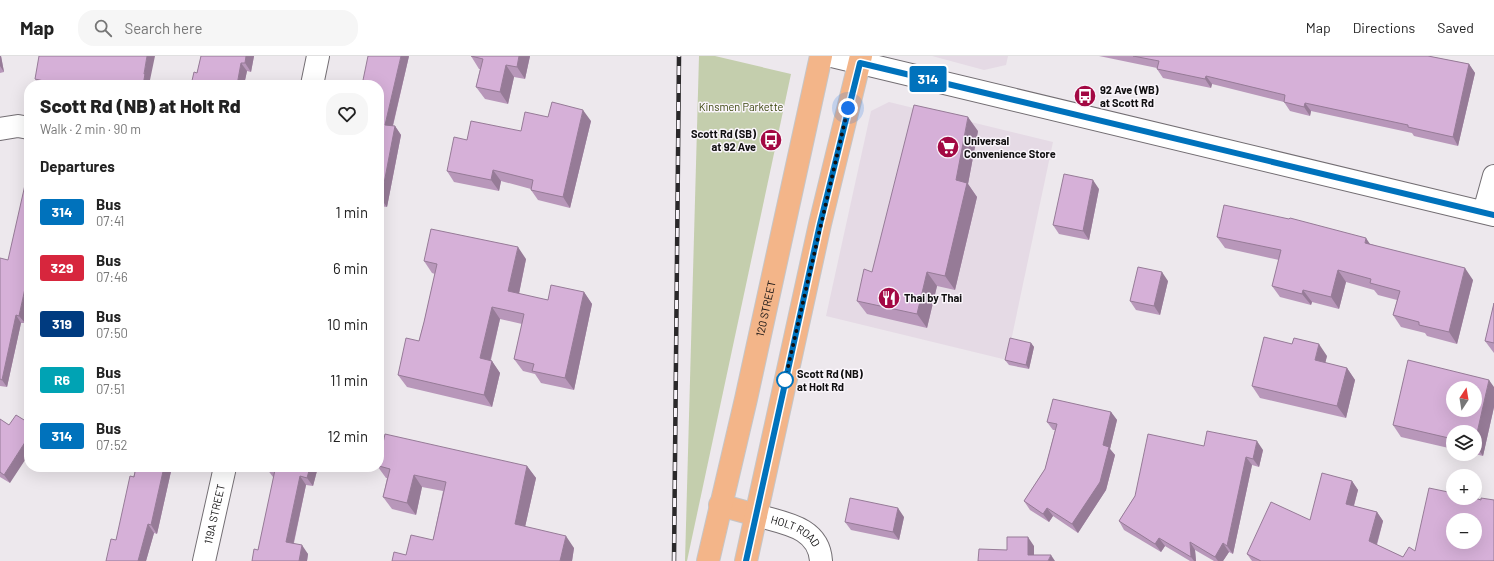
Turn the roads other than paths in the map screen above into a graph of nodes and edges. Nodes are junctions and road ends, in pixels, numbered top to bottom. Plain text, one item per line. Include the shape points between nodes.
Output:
1 (318, 56) edge
2 (821, 56) edge
3 (832, 56) edge
4 (860, 59) edge
5 (313, 80) edge
6 (24, 127) edge
7 (0, 130) edge
8 (1494, 176) edge
9 (1489, 214) edge
10 (224, 472) edge
11 (720, 505) junction
12 (756, 515) junction
13 (204, 561) edge
14 (708, 561) edge
15 (746, 561) edge
16 (821, 561) edge

1 - 5 street
2 - 11 main road, 120 STREET via 746,399
3 - 4 street
4 - 9 street
4 - 12 main road via 820,224
6 - 7 street
8 - 9 street
10 - 13 street, 119A STREET
11 - 12 main road
11 - 14 main road, 120 STREET
12 - 15 main road
12 - 16 street, HOLT ROAD via 800,528 816,543

